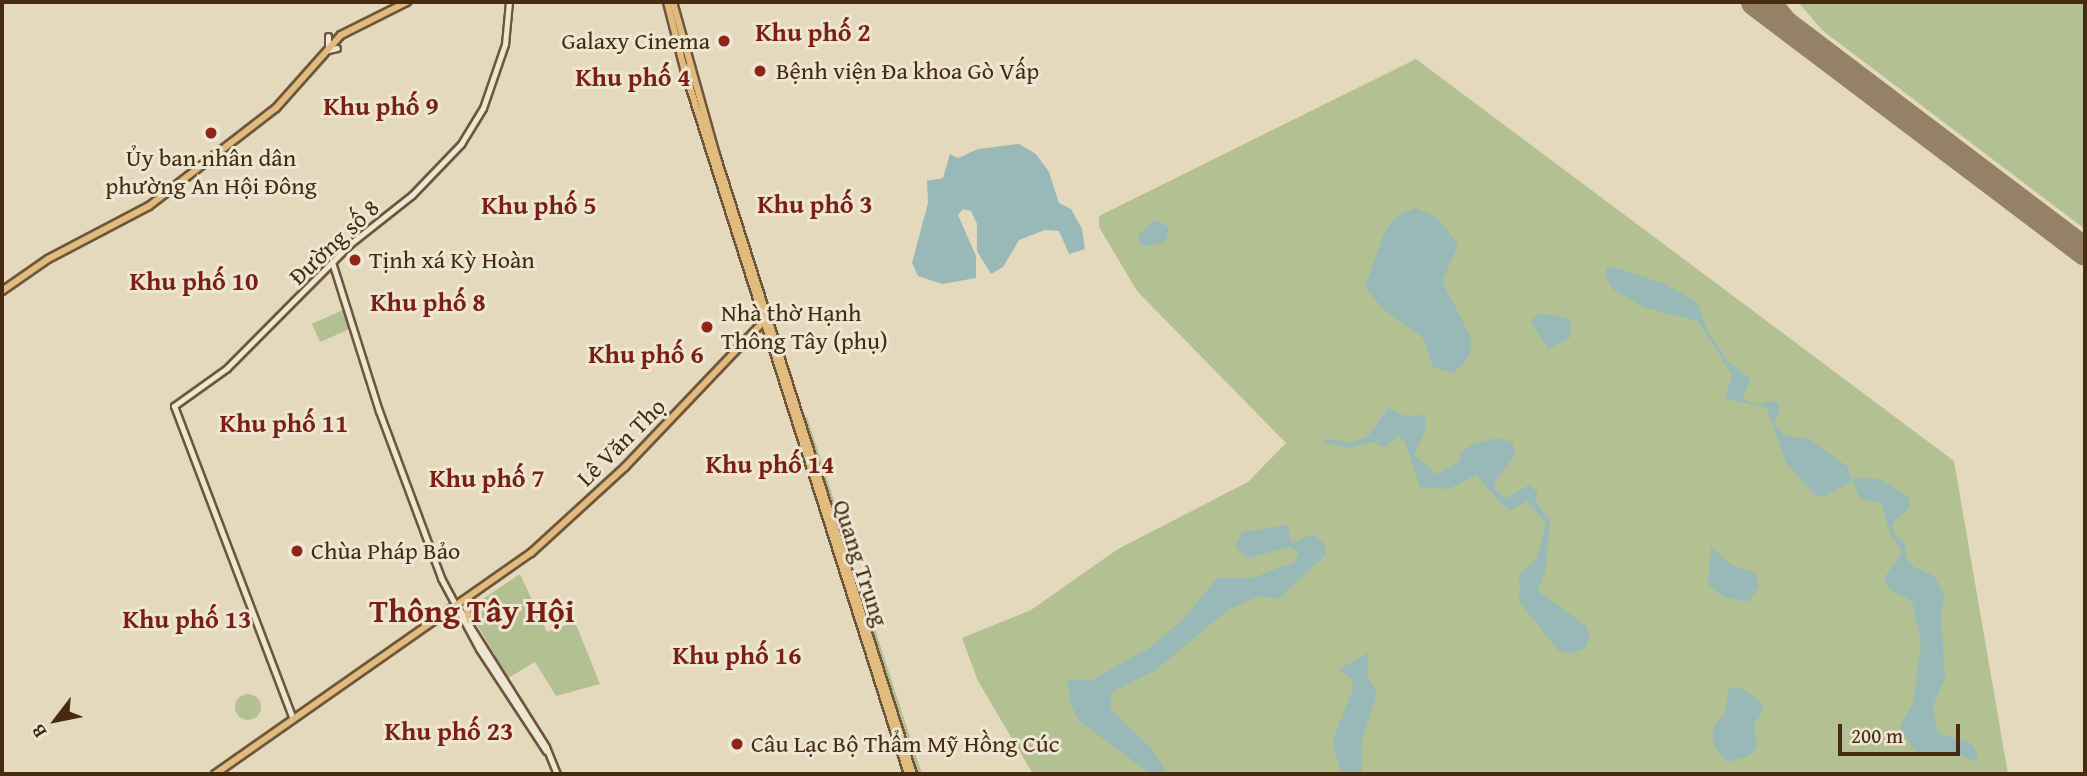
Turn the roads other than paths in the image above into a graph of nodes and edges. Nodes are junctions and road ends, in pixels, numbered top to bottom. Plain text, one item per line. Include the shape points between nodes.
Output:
1 (407, 2) edge
2 (509, 2) edge
3 (667, 2) edge
4 (673, 2) edge
5 (392, 4) edge
6 (328, 36) dead end
7 (678, 38) junction
8 (337, 48) dead end
9 (328, 50) junction
10 (332, 262) junction
11 (2, 290) edge
12 (766, 319) junction
13 (849, 580) junction
14 (469, 597) junction
15 (456, 606) junction
16 (470, 621) junction
17 (293, 719) junction
18 (546, 751) junction
19 (215, 774) edge
20 (558, 774) edge
21 (908, 774) edge
22 (913, 774) edge

1 - 5 main road
2 - 10 street, Đường số 8 via 506,44 483,108 467,136 412,195
3 - 7 main road, Quang Trung
4 - 7 main road, Quang Trung
5 - 9 main road via 358,23
6 - 9 street
7 - 12 main road, Quang Trung
8 - 9 street
9 - 11 main road via 276,108 202,167 132,216 72,246
10 - 15 street via 379,411 441,578
10 - 17 street, Đường số 8 via 227,368 174,406
12 - 13 main road, Quang Trung
12 - 14 main road, Lê Văn Thọ via 560,529
13 - 21 main road, Quang Trung
13 - 22 main road, Quang Trung
14 - 15 main road, Lê Văn Thọ
14 - 16 main road
15 - 16 street
15 - 17 main road, Lê Văn Thọ
15 - 18 street
16 - 18 street
17 - 19 main road, Lê Văn Thọ
18 - 20 street

